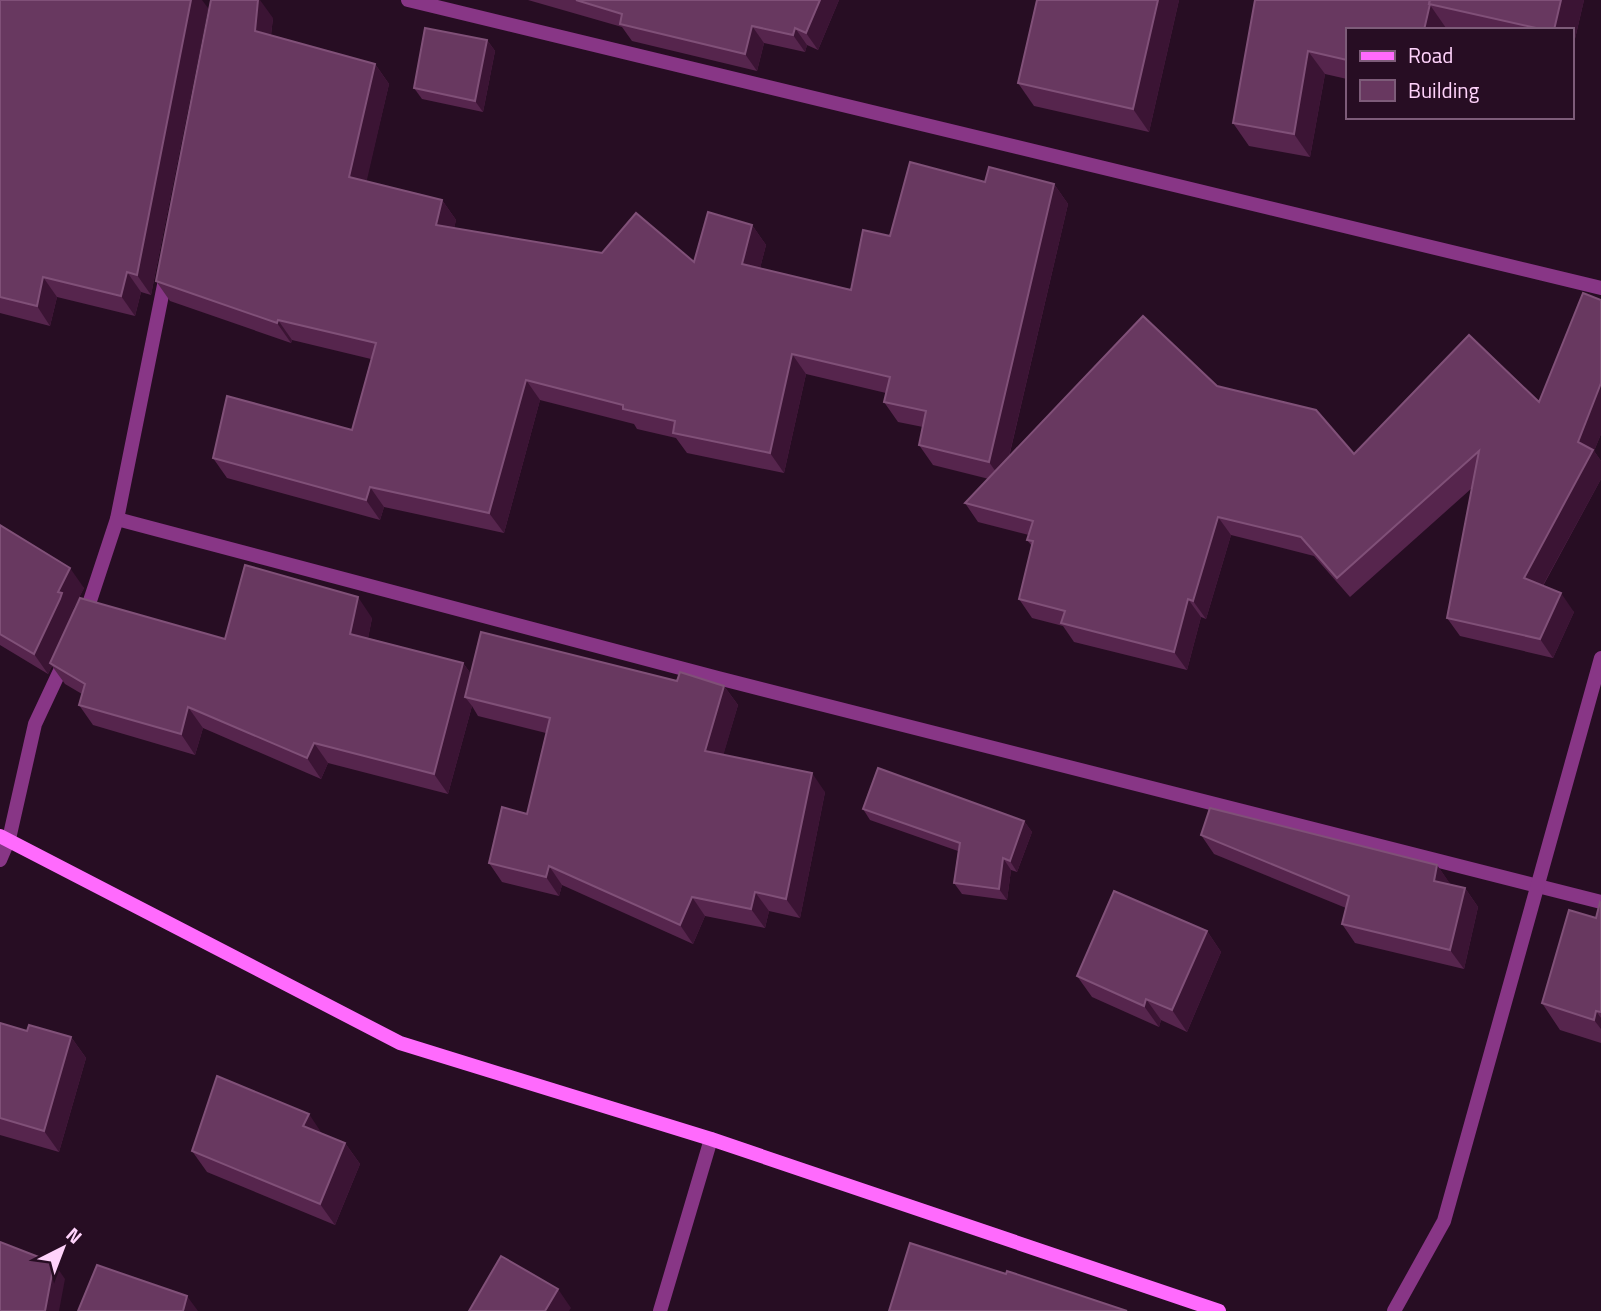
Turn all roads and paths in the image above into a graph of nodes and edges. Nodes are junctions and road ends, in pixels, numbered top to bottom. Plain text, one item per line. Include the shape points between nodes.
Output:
1 (408, 0) edge
2 (170, 255) edge
3 (1601, 288) edge
4 (117, 519) junction
5 (1601, 658) edge
6 (4, 838) edge
7 (0, 860) edge
8 (1536, 886) junction
9 (1601, 902) edge
10 (711, 1139) junction
11 (660, 1311) edge
12 (1219, 1311) edge
13 (1394, 1311) edge

1 - 3 street
2 - 4 street
4 - 6 street via 75,639 35,724
4 - 8 street
5 - 8 street
6 - 7 street
6 - 10 street via 400,1043
8 - 9 street
8 - 13 street via 1444,1221
10 - 11 street
10 - 12 street

